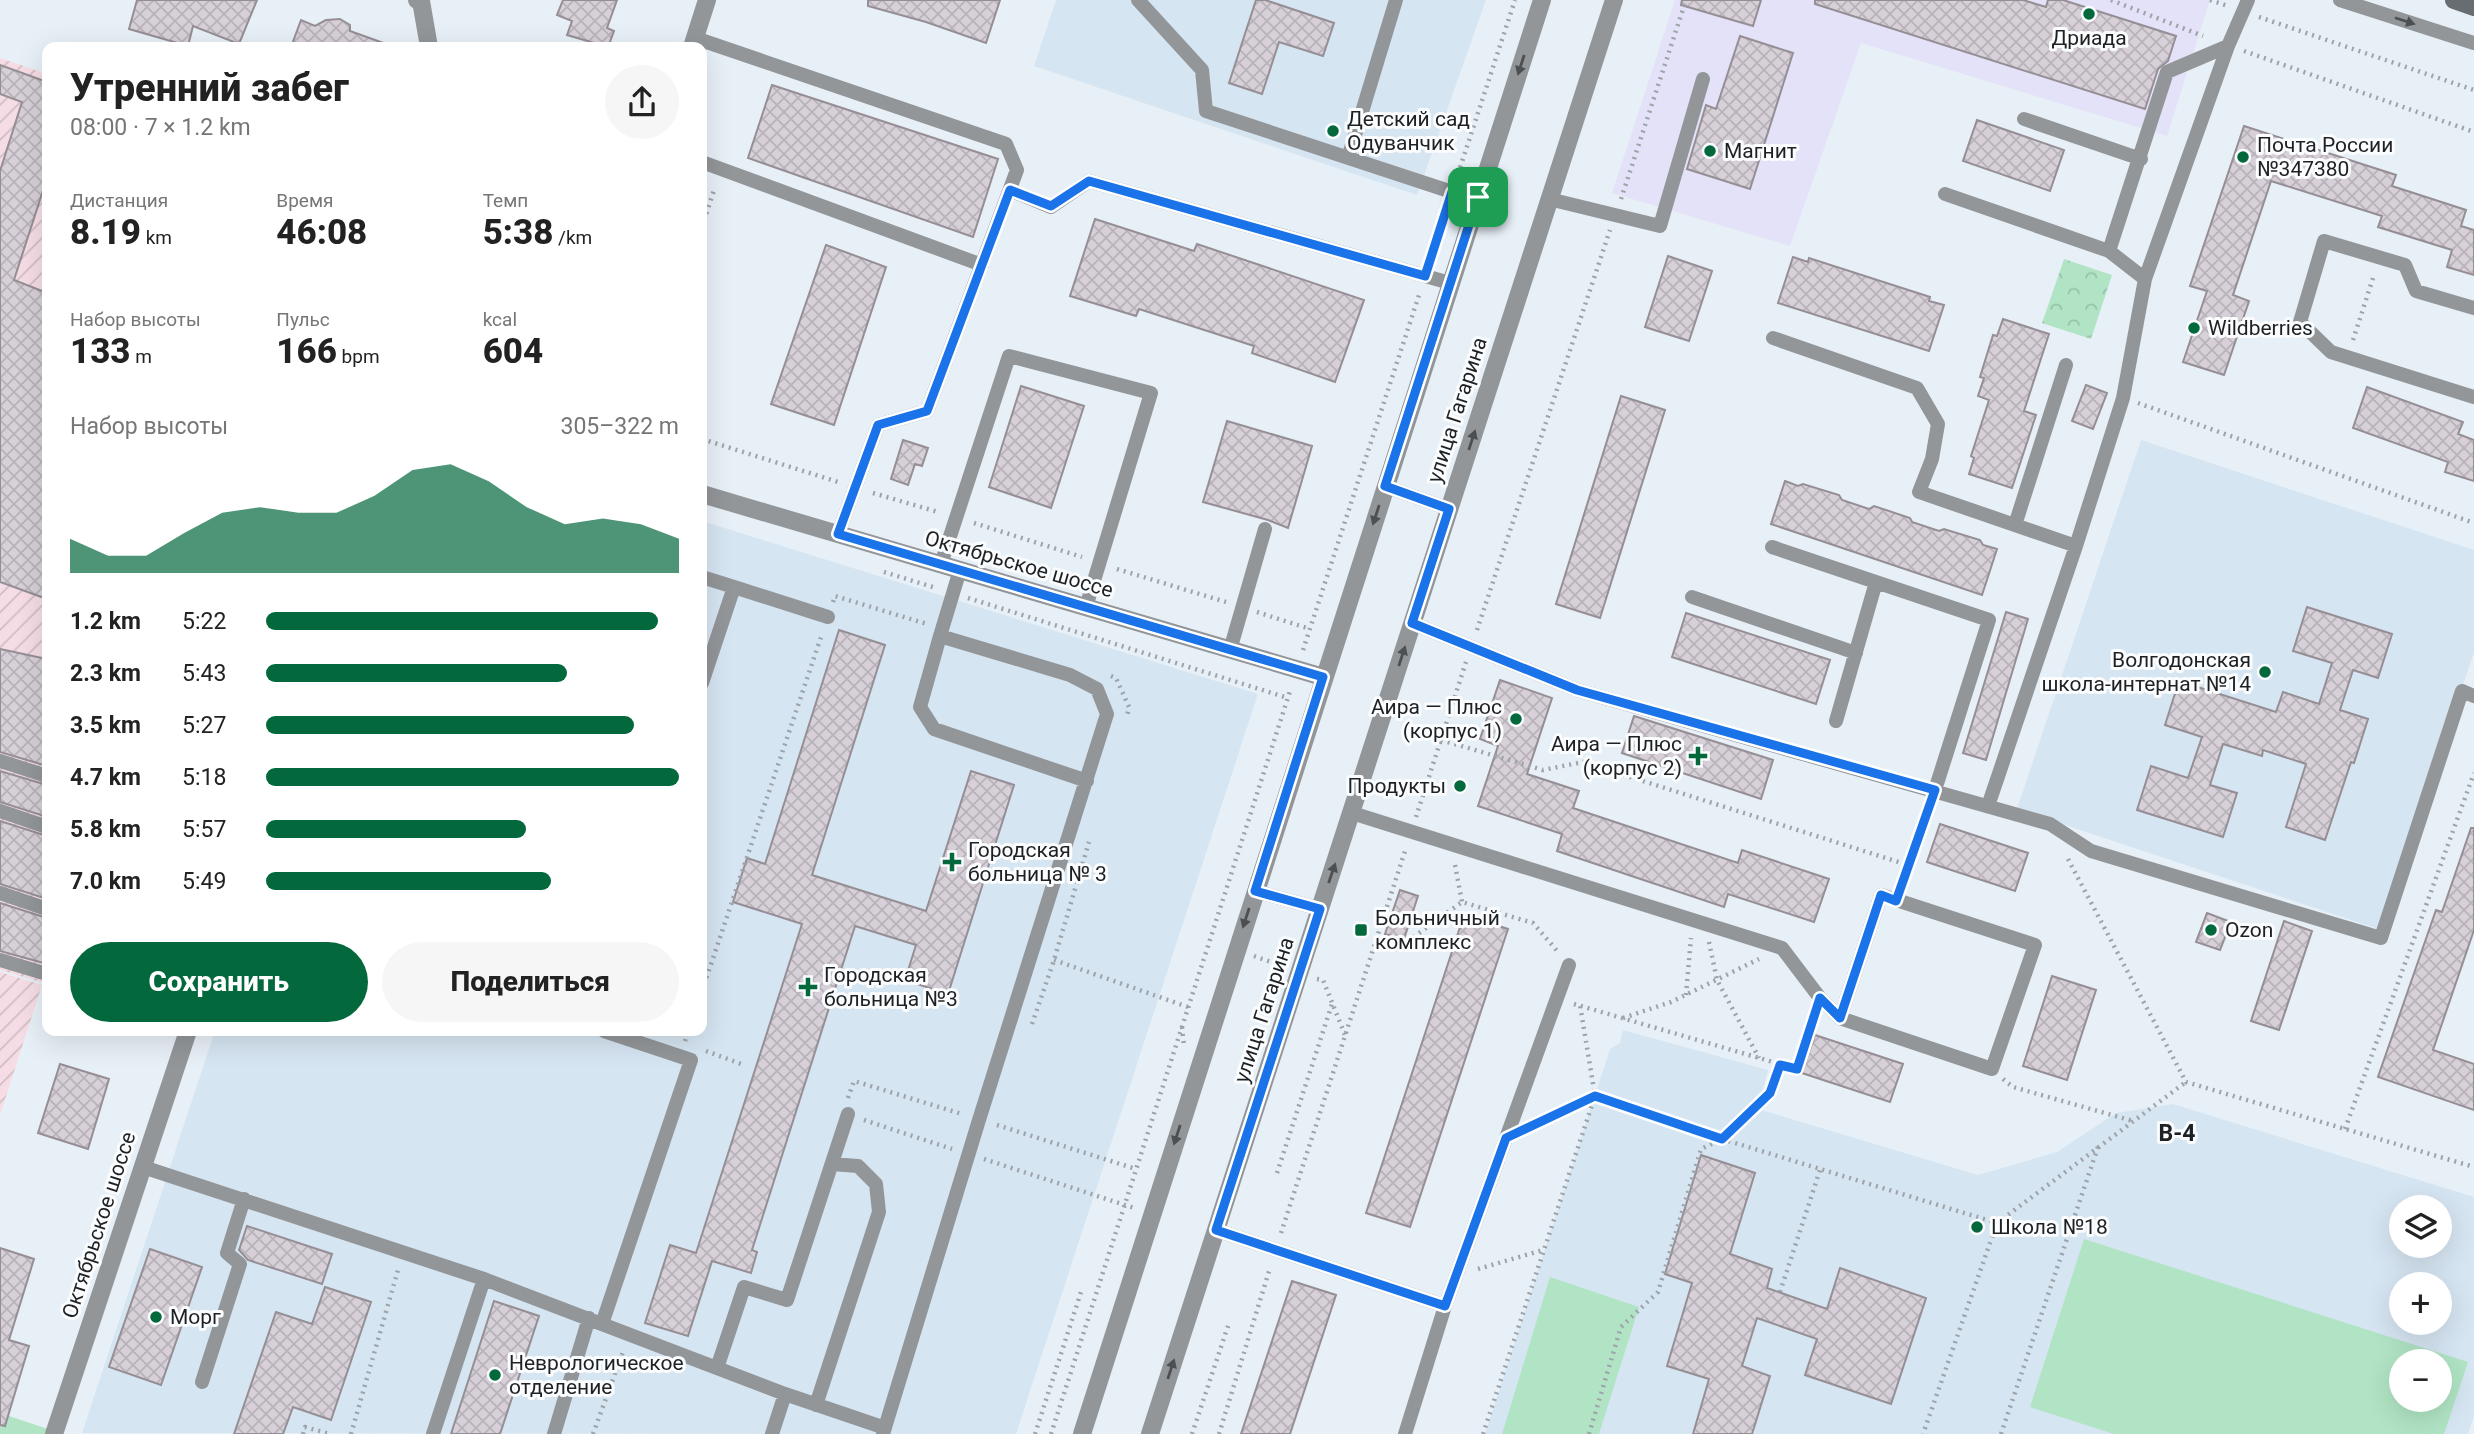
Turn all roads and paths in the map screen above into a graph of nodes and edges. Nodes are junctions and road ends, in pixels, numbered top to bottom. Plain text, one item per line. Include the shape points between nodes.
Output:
1 (417, 0) edge
2 (707, 0) edge
3 (1138, 0) edge
4 (1396, 0) edge
5 (1514, 0) edge
6 (1542, 0) edge
7 (1614, 0) edge
8 (1686, 0) edge
9 (2111, 0) edge
10 (2210, 0) edge
11 (2340, 0) edge
12 (2454, 0) edge
13 (2245, 6) edge
14 (2474, 7) edge
15 (428, 42) edge
16 (693, 42) edge
17 (2474, 43) edge
18 (2228, 46) junction
19 (707, 48) edge
20 (1703, 79) dead end
21 (2474, 90) edge
22 (2024, 119) dead end
23 (2474, 132) edge
24 (1348, 158) junction
25 (2141, 159) junction
26 (707, 165) edge
27 (721, 170) junction
28 (1010, 190) junction
29 (1452, 192) junction
30 (1945, 194) dead end
31 (1478, 197) junction
32 (1549, 199) junction
33 (707, 212) edge
34 (1615, 215) junction
35 (2109, 251) junction
36 (2379, 257) junction
37 (982, 265) junction
38 (1425, 276) junction
39 (2145, 279) junction
40 (1450, 283) junction
41 (2474, 308) edge
42 (1773, 338) dead end
43 (2348, 357) junction
44 (2066, 365) dead end
45 (2474, 397) edge
46 (2123, 398) junction
47 (707, 441) edge
48 (1385, 486) junction
49 (855, 488) junction
50 (707, 495) edge
51 (1449, 509) junction
52 (957, 517) junction
53 (2474, 523) edge
54 (2015, 525) junction
55 (1265, 529) dead end
56 (838, 534) junction
57 (2076, 546) junction
58 (1772, 547) dead end
59 (1099, 563) junction
60 (941, 564) junction
61 (873, 569) dead end
62 (960, 570) junction
63 (707, 579) edge
64 (1876, 582) junction
65 (734, 587) junction
66 (953, 593) junction
67 (1692, 597) dead end
68 (1086, 607) junction
69 (1242, 607) junction
70 (828, 617) junction
71 (1412, 623) junction
72 (1310, 629) junction
73 (941, 632) junction
74 (708, 645) edge
75 (1471, 647) junction
76 (1230, 650) junction
77 (1856, 653) junction
78 (1297, 670) junction
79 (1103, 674) dead end
80 (1323, 677) junction
81 (2474, 696) edge
82 (1288, 698) junction
83 (1125, 720) dead end
84 (1836, 721) dead end
85 (1441, 740) junction
86 (0, 761) edge
87 (2474, 773) edge
88 (42, 774) edge
89 (1087, 781) junction
90 (1935, 790) junction
91 (1988, 806) junction
92 (0, 811) edge
93 (1352, 813) junction
94 (2050, 824) junction
95 (42, 825) edge
96 (1412, 831) junction
97 (1090, 840) dead end
98 (1450, 842) junction
99 (1908, 865) junction
100 (1255, 891) junction
101 (0, 894) edge
102 (1896, 901) junction
103 (1462, 902) junction
104 (42, 907) edge
105 (1320, 909) junction
106 (1699, 922) junction
107 (1376, 943) junction
108 (1782, 948) junction
109 (0, 960) edge
110 (1054, 960) junction
111 (1569, 965) joint
112 (42, 973) edge
113 (707, 976) edge
114 (1717, 980) junction
115 (1686, 995) junction
116 (1556, 998) junction
117 (1820, 998) junction
118 (1332, 1004) dead end
119 (1580, 1006) junction
120 (1188, 1007) junction
121 (1623, 1018) junction
122 (1840, 1018) junction
123 (186, 1036) edge
124 (1027, 1036) dead end
125 (644, 1037) edge
126 (1759, 1059) junction
127 (1780, 1065) junction
128 (1992, 1069) junction
129 (2186, 1082) junction
130 (1595, 1096) junction
131 (1001, 1112) dead end
132 (848, 1114) dead end
133 (2133, 1121) junction
134 (2345, 1129) junction
135 (993, 1137) dead end
136 (1506, 1138) junction
137 (1722, 1139) junction
138 (2098, 1147) junction
139 (989, 1148) dead end
140 (985, 1160) dead end
141 (832, 1164) junction
142 (143, 1167) junction
143 (2474, 1167) edge
144 (1820, 1170) junction
145 (1277, 1173) dead end
146 (244, 1199) junction
147 (1997, 1223) junction
148 (1216, 1230) junction
149 (1276, 1250) junction
150 (1544, 1250) junction
151 (403, 1252) junction
152 (1456, 1276) junction
153 (484, 1279) junction
154 (1083, 1289) dead end
155 (1780, 1292) dead end
156 (1445, 1306) junction
157 (596, 1321) junction
158 (1229, 1323) dead end
159 (629, 1334) junction
160 (717, 1368) junction
161 (202, 1382) dead end
162 (785, 1394) junction
163 (816, 1405) junction
164 (884, 1431) edge
165 (54, 1434) edge
166 (303, 1434) edge
167 (330, 1434) edge
168 (351, 1434) edge
169 (433, 1434) edge
170 (554, 1434) edge
171 (593, 1434) edge
172 (772, 1434) edge
173 (1035, 1434) edge
174 (1051, 1434) edge
175 (1082, 1434) edge
176 (1150, 1434) edge
177 (1192, 1434) edge
178 (1219, 1434) edge
179 (1405, 1434) edge
180 (1483, 1434) edge
181 (1589, 1434) edge
182 (1923, 1434) edge
183 (2001, 1434) edge

1 - 15 street via 421,1
2 - 16 street
3 - 24 lane via 1202,70 1206,111
4 - 24 lane
5 - 29 path
6 -> 31 street
7 - 32 street, улица Гагарина
8 - 34 path
9 - 18 path
10 - 13 path
11 -> 17 lane
12 - 14 main road
13 - 18 lane
13 - 21 path
18 - 23 path
18 - 25 lane via 2167,72
18 - 39 lane
19 - 28 lane via 1006,144 1017,170
20 - 34 lane via 1660,226
22 - 25 lane
24 - 29 lane
25 - 35 lane
26 - 27 lane
27 - 33 path
27 - 37 lane
28 - 37 lane
28 - 38 lane via 1051,206 1089,181
29 - 31 lane
29 - 38 path
30 - 35 lane
31 - 40 street
32 - 34 lane
51 -> 32 street, улица Гагарина
34 - 75 path
35 - 39 lane
36 - 41 lane via 2405,265 2416,291
36 - 43 path
36 - 43 lane via 2324,241 2300,323 2331,352
37 - 49 lane via 927,411 878,425
38 - 40 lane
38 - 72 path
39 - 46 lane
40 - 48 street
42 - 54 lane via 1917,388 1938,424 1932,459 1919,492
43 - 45 lane
44 - 54 lane
46 - 53 path
46 - 57 lane
47 - 49 path
48 - 51 lane
48 -> 80 street
49 - 52 path
49 - 56 lane
50 - 56 street, Октябрьское шоссе
51 - 71 street, улица Гагарина
52 - 59 path
52 - 59 lane via 1009,356 1150,393
52 - 60 lane
54 - 57 lane
55 - 69 lane
56 - 60 street, Октябрьское шоссе
57 - 91 lane
58 - 64 lane
59 - 68 lane
59 - 69 path
60 - 62 street, Октябрьское шоссе
61 - 66 path
62 - 66 lane
62 - 68 street, Октябрьское шоссе
63 - 65 lane
64 - 77 lane
64 - 90 lane via 1989,620
65 - 70 lane
65 - 74 lane
66 - 73 lane
66 - 82 path
67 - 77 lane
68 - 76 street, Октябрьское шоссе
69 - 72 path
69 - 76 lane
70 - 73 path via 835,596
70 - 113 path
71 - 75 lane
93 -> 71 street, улица Гагарина
72 - 78 path
73 - 89 lane via 1097,689 1107,714
73 - 89 lane via 920,707 934,729
75 - 85 path
75 - 90 lane via 1577,690
76 - 78 street, Октябрьское шоссе
77 - 84 lane
78 - 80 street, Октябрьское шоссе
78 - 82 path
79 - 83 path via 1116,678 1129,707
80 - 100 street
81 - 94 lane via 2462,691 2381,938 2091,851
82 - 120 path
85 - 96 path
85 - 99 path via 1544,769 1583,762
86 - 88 lane
87 - 134 path
89 - 164 lane
90 - 91 lane
90 - 99 path
91 - 94 lane
92 - 95 lane
93 - 96 lane
105 -> 93 street, улица Гагарина
94 - 129 path
96 - 98 lane
96 - 107 path
97 - 110 path
98 - 103 path
98 - 106 lane
99 - 102 path
100 - 105 lane
100 -> 175 street
101 - 104 lane
102 - 122 lane via 1881,895
102 - 128 lane via 2035,945
103 - 107 path via 1397,949
103 - 111 path via 1533,923
105 - 148 street, улица Гагарина
106 - 108 lane
106 - 114 path
106 - 115 path
107 - 149 path
108 - 114 path
108 - 117 lane
109 - 112 lane
110 - 120 path
110 - 124 path
111 - 116 lane
114 - 115 path
114 - 126 path
115 - 121 path
116 - 119 path
116 - 136 lane
117 - 122 lane
117 - 127 path via 1797,1069
118 - 145 path
119 - 121 path
119 - 130 path
120 - 174 path
121 - 126 path
122 - 128 lane
123 - 142 street, Октябрьское шоссе
125 - 157 lane via 691,1060
126 - 127 path
127 - 137 path via 1770,1093
128 - 133 path via 2012,1087
129 - 133 path
129 - 134 path
130 - 136 path
130 - 137 path
130 - 150 path
131 - 135 path
132 - 141 lane
133 - 138 path
134 - 143 path
136 - 152 lane
137 - 144 path
137 - 181 path via 1701,1149 1658,1292 1621,1327
138 - 147 path
138 - 183 path
139 - 140 path
141 - 160 lane via 787,1300 744,1287
141 - 163 lane via 858,1166 876,1184 879,1212
142 - 146 lane
142 - 165 street, Октябрьское шоссе
144 - 147 path
144 - 155 path
146 - 151 lane
146 - 161 lane via 227,1253 240,1264
147 - 182 path
148 - 149 lane
176 -> 148 street, улица Гагарина
149 - 156 lane
149 - 178 path
150 - 152 path
150 - 180 path
151 - 153 lane
151 - 168 path
152 - 156 lane
153 - 157 lane
153 - 169 lane
154 - 173 path
156 - 179 lane
157 - 159 lane
157 - 170 lane
158 - 177 path
159 - 160 lane
159 - 171 path
160 - 162 lane
162 - 163 lane
162 - 172 lane
163 - 164 lane
166 - 167 path via 304,1427

